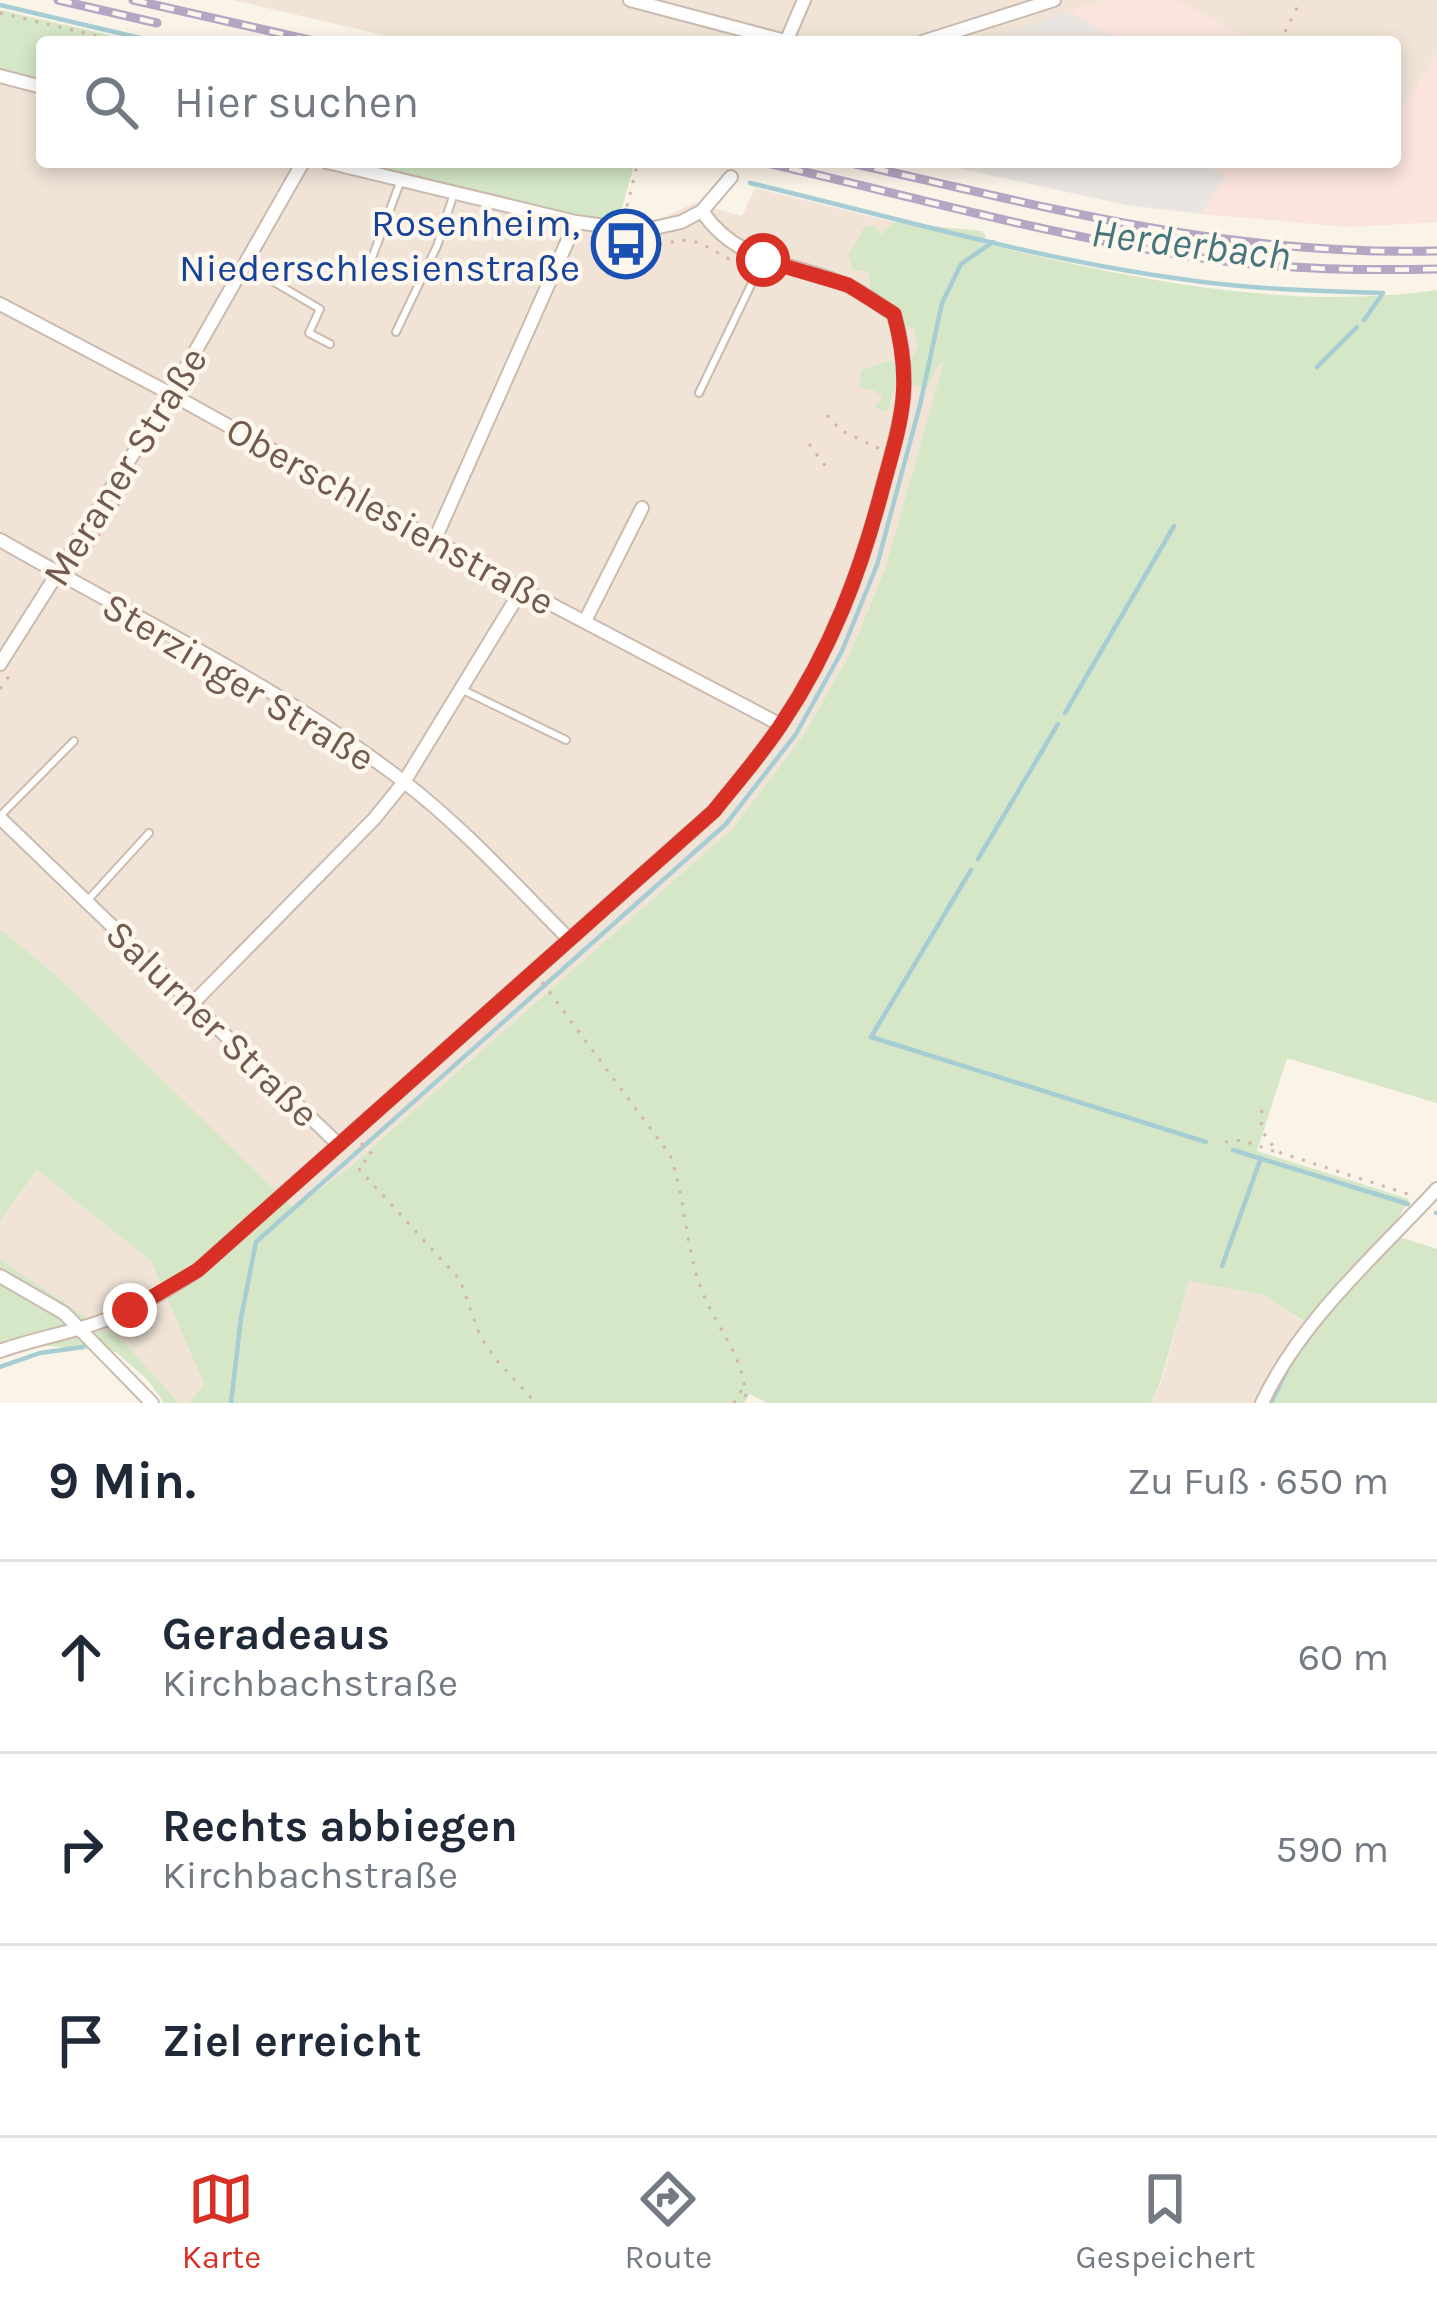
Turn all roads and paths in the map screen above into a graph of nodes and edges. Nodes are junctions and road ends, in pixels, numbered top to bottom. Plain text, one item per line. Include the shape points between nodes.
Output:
1 (630, 0) edge
2 (804, 0) edge
3 (1054, 0) edge
4 (1295, 0) edge
5 (0, 13) edge
6 (1285, 32) dead end
7 (98, 36) edge
8 (765, 36) edge
9 (789, 36) edge
10 (941, 36) edge
11 (0, 76) edge
12 (36, 85) edge
13 (300, 168) edge
14 (352, 168) edge
15 (636, 168) edge
16 (731, 177) dead end
17 (401, 180) junction
18 (454, 193) junction
19 (702, 211) junction
20 (576, 222) junction
21 (620, 230) junction
22 (635, 245) dead end
23 (245, 265) junction
24 (760, 266) junction
25 (366, 274) dead end
26 (0, 304) edge
27 (396, 332) dead end
28 (330, 344) dead end
29 (699, 393) dead end
30 (171, 394) junction
31 (827, 415) dead end
32 (809, 444) dead end
33 (892, 455) junction
34 (826, 467) dead end
35 (642, 508) dead end
36 (435, 539) junction
37 (0, 540) edge
38 (58, 574) junction
39 (522, 589) junction
40 (585, 621) junction
41 (0, 664) edge
42 (463, 690) junction
43 (782, 725) junction
44 (566, 740) dead end
45 (74, 741) dead end
46 (404, 782) junction
47 (0, 817) edge
48 (148, 833) dead end
49 (87, 901) junction
50 (569, 939) junction
51 (533, 972) junction
52 (193, 1003) junction
53 (1262, 1110) dead end
54 (1226, 1142) dead end
55 (339, 1144) junction
56 (1281, 1153) junction
57 (372, 1154) dead end
58 (1432, 1194) edge
59 (0, 1276) edge
60 (81, 1328) junction
61 (0, 1351) edge
62 (745, 1384) junction
63 (152, 1403) edge
64 (536, 1403) edge
65 (734, 1403) edge
66 (746, 1403) edge
67 (1262, 1403) edge

1 - 8 street
2 - 9 street
3 - 10 street
4 - 6 path
5 - 7 path
11 - 12 street
13 - 23 street, Meraner Straße
14 - 17 street
15 - 21 path
16 - 19 street
17 - 18 street
17 - 25 lane
18 - 20 street
18 - 27 lane
19 - 21 street via 663,228
19 - 24 street
20 - 21 street
20 - 36 street
22 - 24 path via 687,240
23 - 28 lane via 320,309 309,333
23 - 30 street, Meraner Straße
24 - 29 lane
24 - 33 street via 848,285 894,314 906,401
26 - 30 street, Oberschlesienstraße
30 - 36 street, Oberschlesienstraße
30 - 38 street, Meraner Straße
31 - 33 path
32 - 34 path
33 - 43 street via 855,583
35 - 40 street
36 - 39 street, Oberschlesienstraße
37 - 38 street, Sterzinger Straße
38 - 41 street, Meraner Straße
38 - 46 street, Sterzinger Straße via 290,703
39 - 40 street, Oberschlesienstraße
39 - 42 street
40 - 43 street, Oberschlesienstraße
42 - 44 lane
42 - 46 street
43 - 50 street via 714,811
45 - 47 lane, Salurner Straße
46 - 50 street, Sterzinger Straße
46 - 52 street
47 - 49 street, Salurner Straße
48 - 49 lane, Salurner Straße
49 - 52 street, Salurner Straße
50 - 51 street
51 - 55 street
51 - 62 path via 670,1155 702,1292
52 - 55 street, Salurner Straße
53 - 56 path via 1259,1124
54 - 56 path
55 - 60 street via 198,1270
56 - 58 path
57 - 64 path via 358,1168 460,1280 480,1336
58 - 67 street via 1309,1328
59 - 60 street
60 - 61 street
60 - 63 street
62 - 65 path
62 - 66 path

